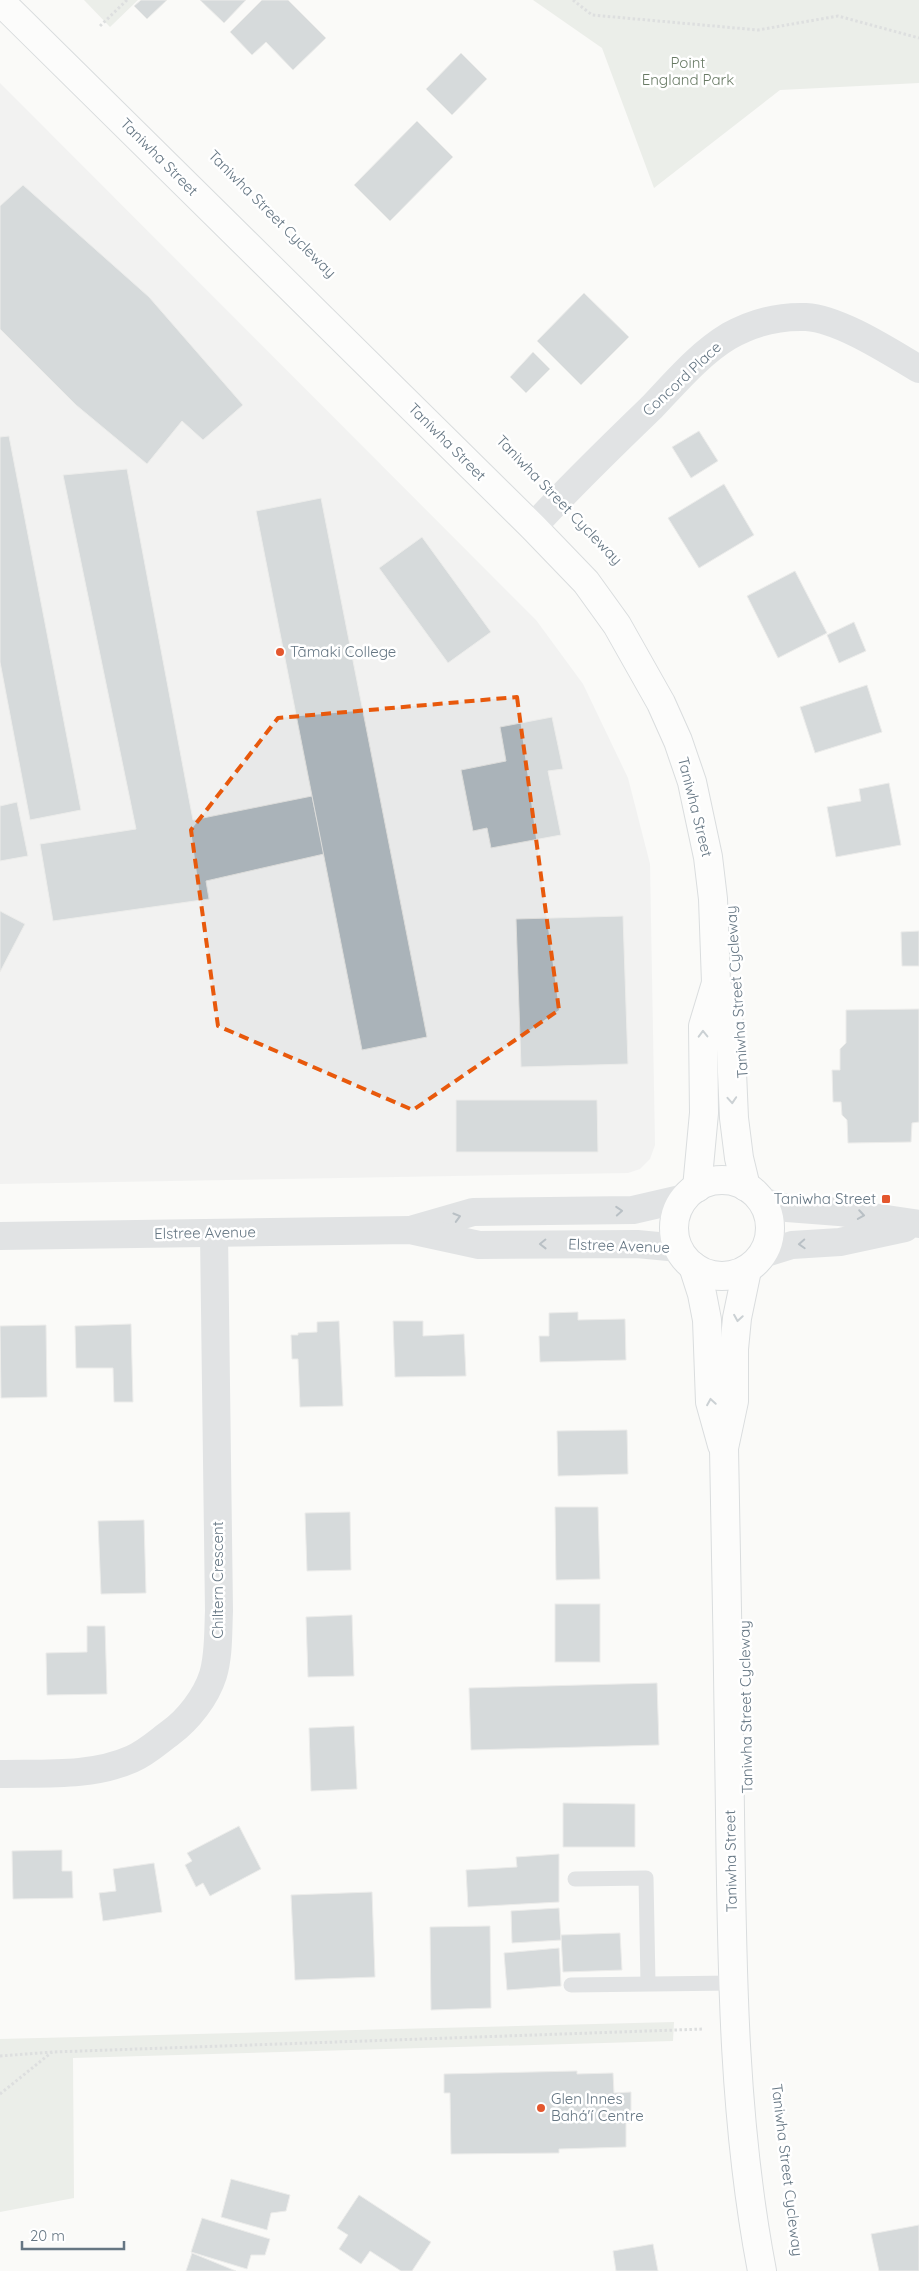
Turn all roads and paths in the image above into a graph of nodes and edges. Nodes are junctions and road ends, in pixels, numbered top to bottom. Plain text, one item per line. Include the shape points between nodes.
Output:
1 (127, 0) edge
2 (573, 0) edge
3 (0, 1) edge
4 (100, 26) dead end
5 (919, 38) edge
6 (919, 369) edge
7 (533, 526) junction
8 (716, 983) junction
9 (691, 1193) junction
10 (754, 1194) junction
11 (919, 1224) edge
12 (410, 1230) junction
13 (214, 1233) junction
14 (0, 1236) edge
15 (686, 1257) junction
16 (755, 1262) junction
17 (724, 1448) junction
18 (0, 1774) edge
19 (574, 1879) dead end
20 (648, 1983) junction
21 (733, 1983) junction
22 (571, 1985) dead end
23 (734, 2028) junction
24 (53, 2052) junction
25 (0, 2056) edge
26 (0, 2094) edge
27 (762, 2271) edge

1 - 4 path
2 - 5 path via 592,15 758,30 838,16
3 - 7 main road, Taniwha Street
6 - 7 street, Concord Place via 826,321 788,318 746,328 705,354
7 - 8 main road, Taniwha Street via 586,582 617,624 678,741 692,782 708,857 714,899
9 -> 8 main road, Taniwha Street via 704,1113 703,1026
8 -> 10 main road, Taniwha Street via 730,1026 739,1158
9 - 10 main road via 708,1182 721,1180 734,1182
12 -> 9 street, Elstree Avenue via 473,1212 641,1209
9 - 15 main road via 678,1209 675,1222 675,1236
10 -> 11 street via 787,1208
10 - 16 main road via 768,1214 770,1227 768,1241
11 -> 16 street via 840,1242 792,1245
12 - 13 street, Elstree Avenue
15 -> 12 street, Elstree Avenue via 637,1244 479,1244
13 - 14 street, Elstree Avenue
13 - 18 street, Chiltern Crescent via 220,1611 218,1649 212,1677 192,1712 178,1727 131,1760 94,1770
15 - 16 main road via 705,1273 719,1276 733,1275
17 -> 15 main road, Taniwha Street via 710,1402 708,1320 702,1294
16 -> 17 main road, Taniwha Street via 734,1349 734,1401
17 - 21 main road, Taniwha Street
19 - 20 lane via 646,1878
20 - 21 lane
20 - 22 lane
21 - 23 main road, Taniwha Street
23 - 24 path
23 - 27 main road, Taniwha Street via 743,2150
24 - 25 path
24 - 26 path

